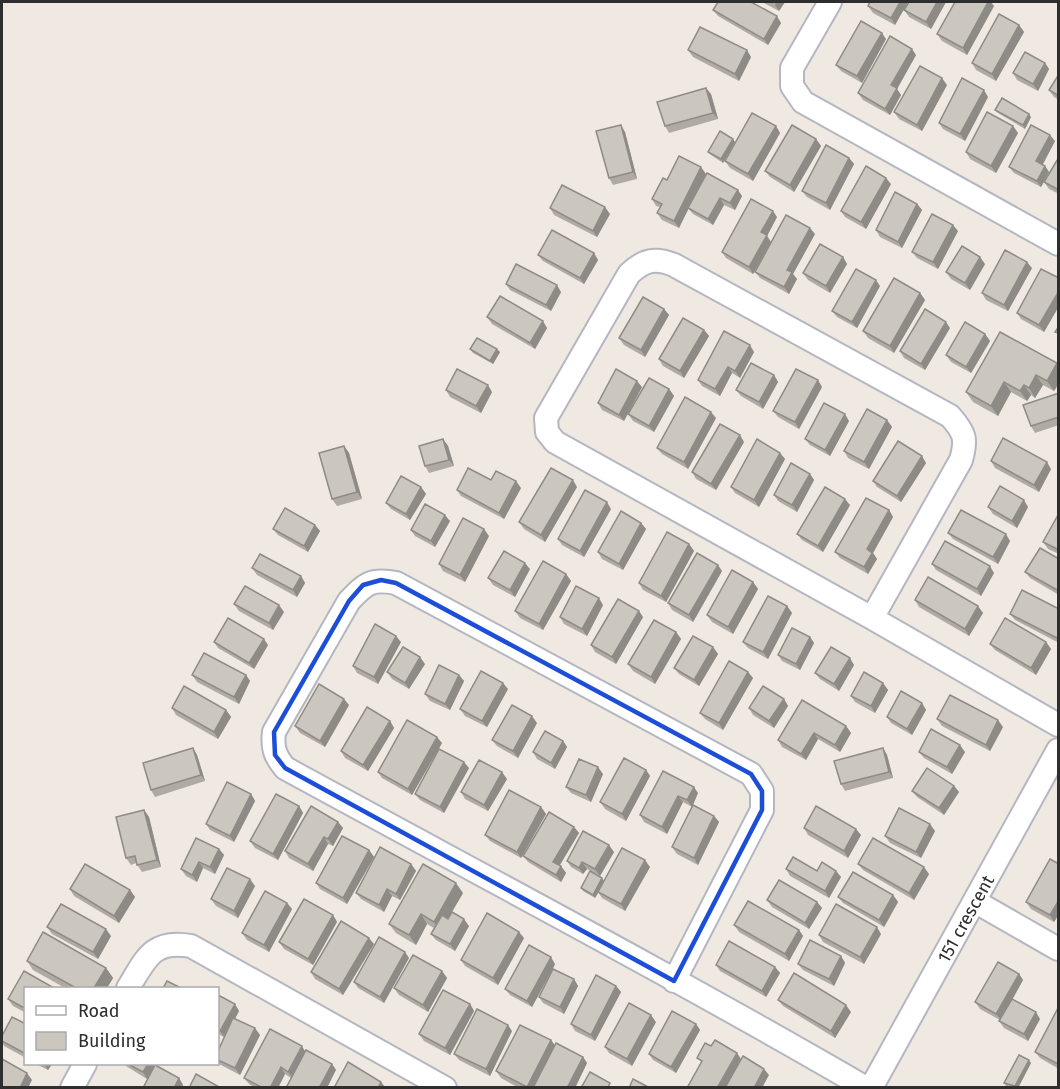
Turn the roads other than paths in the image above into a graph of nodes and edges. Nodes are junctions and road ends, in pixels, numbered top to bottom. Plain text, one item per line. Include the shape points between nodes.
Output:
1 (830, 2) edge
2 (1059, 244) edge
3 (872, 618) junction
4 (1059, 725) edge
5 (1059, 750) edge
6 (976, 902) junction
7 (1059, 949) edge
8 (674, 981) junction
9 (130, 987) edge
10 (85, 1065) edge
11 (72, 1088) edge
12 (445, 1088) edge
13 (866, 1088) edge
14 (871, 1088) edge

1 - 2 street via 792,68 792,86 803,102
3 - 3 street via 555,442 547,432 546,418 629,274 639,265 649,260 674,265 950,416 961,429 966,444 961,460
3 - 4 street
5 - 6 street, 151 crescent
6 - 7 street
6 - 14 street, 151 crescent
8 - 8 street via 285,768 275,755 274,732 349,602 363,585 381,580 396,583 751,774 762,791 762,810
8 - 13 street
9 - 12 street via 154,950 176,943 191,946
10 - 11 street

